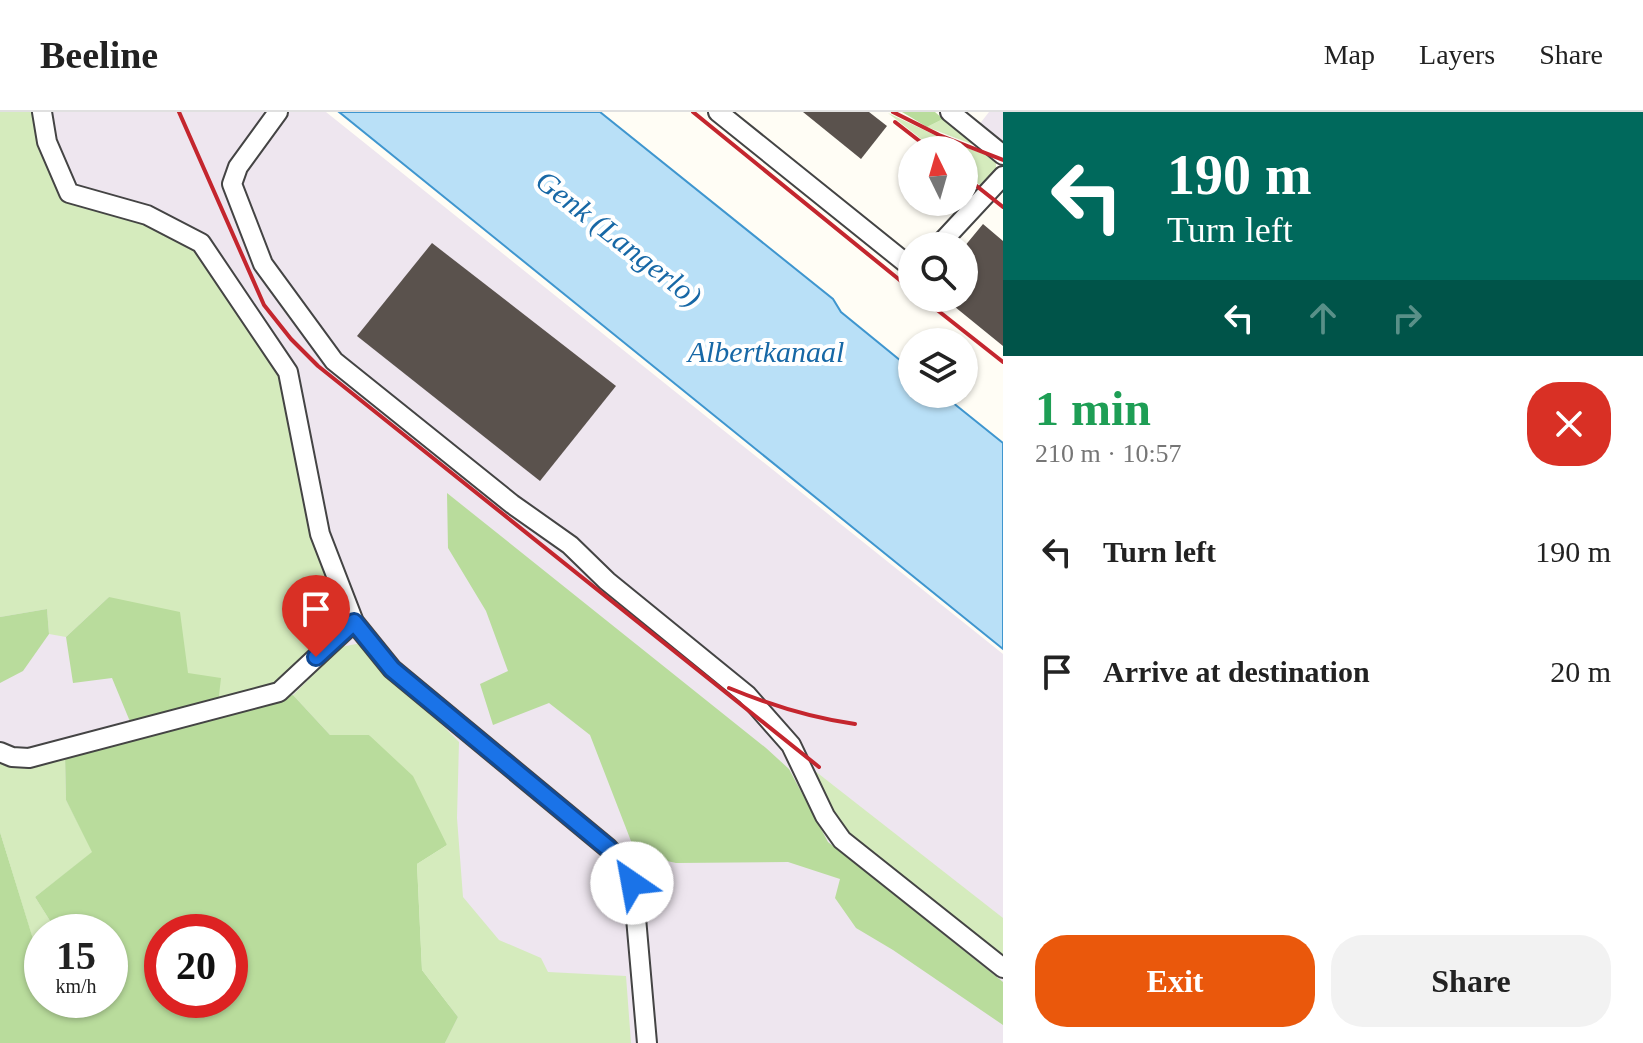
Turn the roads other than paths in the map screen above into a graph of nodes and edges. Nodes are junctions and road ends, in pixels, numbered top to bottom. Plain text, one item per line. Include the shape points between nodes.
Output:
1 (42, 112) edge
2 (278, 112) edge
3 (718, 112) edge
4 (950, 112) edge
5 (1001, 151) edge
6 (1003, 176) edge
7 (951, 232) edge
8 (898, 257) edge
9 (354, 622) junction
10 (0, 752) edge
11 (1003, 968) edge
12 (647, 1043) edge

1 - 9 street via 47,142 69,193 147,215 201,243 288,372 320,534
2 - 11 street via 238,167 232,184 263,264 334,361 570,545 747,695 791,745 842,840
3 - 8 street
4 - 5 street
6 - 7 street
9 - 10 street via 279,692 29,758
9 - 12 street via 392,669 624,866 634,895

